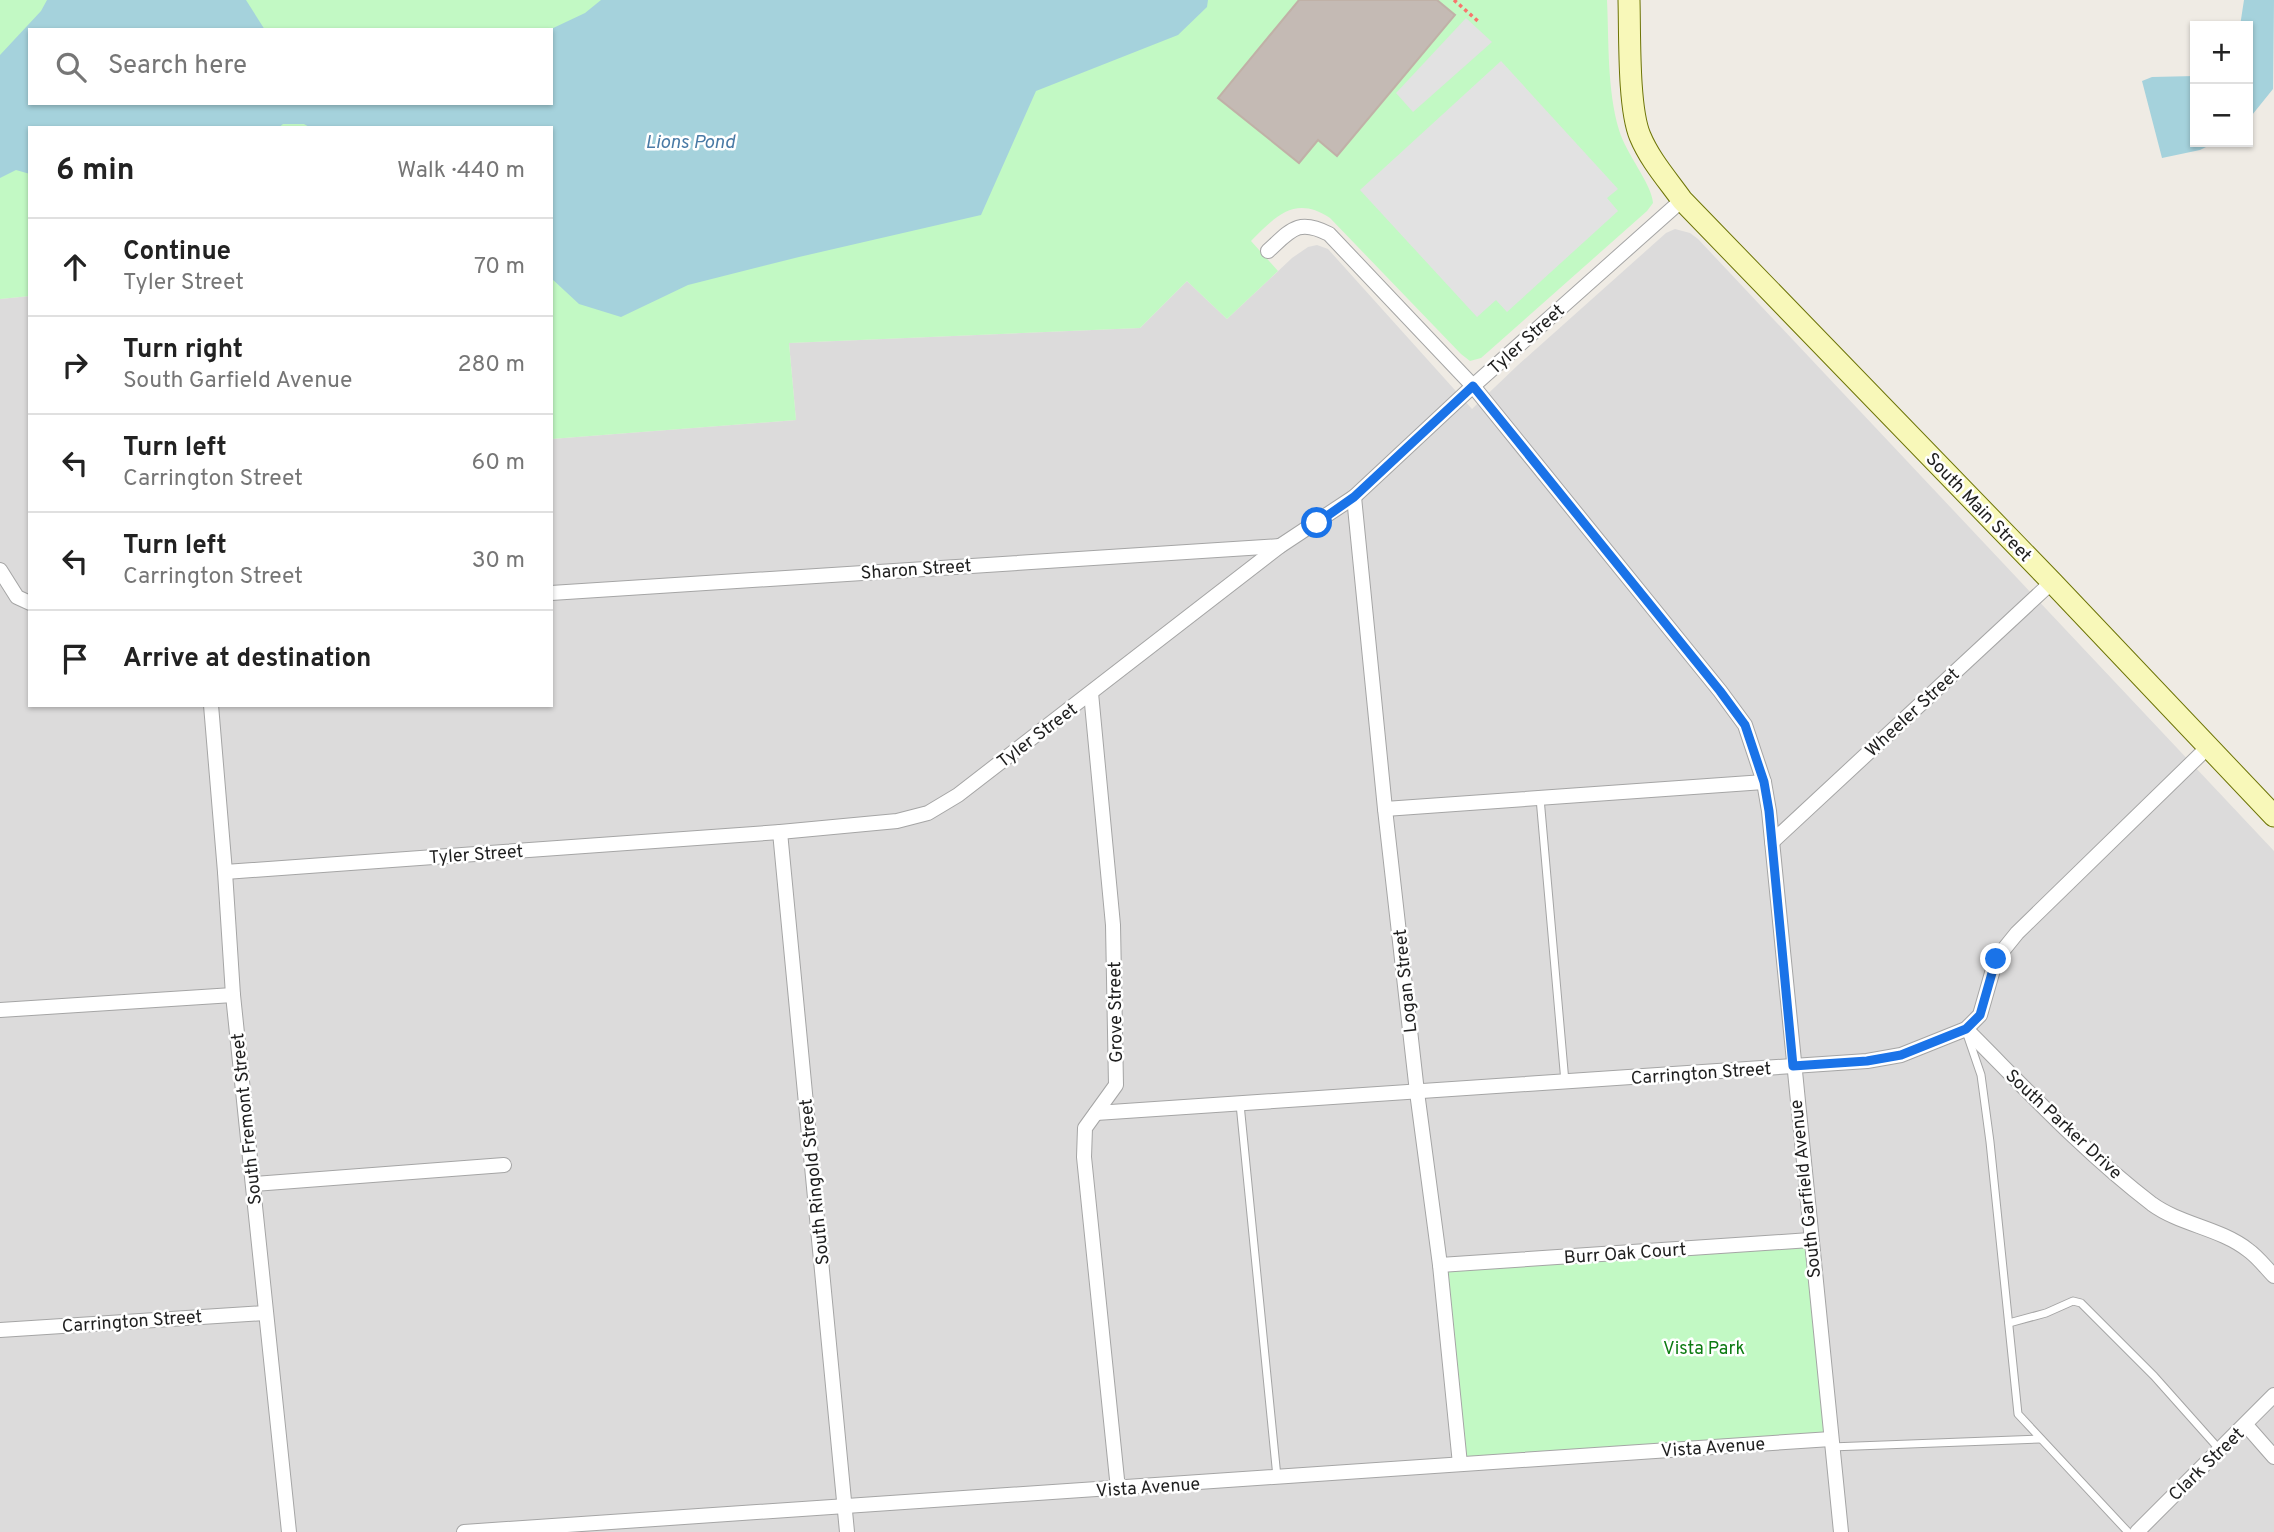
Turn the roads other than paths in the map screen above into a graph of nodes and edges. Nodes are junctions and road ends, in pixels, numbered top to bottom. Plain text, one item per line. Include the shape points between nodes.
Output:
1 (1629, 0) edge
2 (1682, 200) junction
3 (1268, 251) dead end
4 (1473, 386) junction
5 (1354, 497) junction
6 (1280, 546) junction
7 (0, 570) edge
8 (2052, 582) junction
9 (553, 593) edge
10 (28, 602) edge
11 (1091, 693) junction
12 (211, 707) edge
13 (2207, 748) junction
14 (1764, 782) junction
15 (1540, 798) junction
16 (1385, 809) junction
17 (2274, 816) edge
18 (780, 832) junction
19 (1772, 842) junction
20 (225, 872) junction
21 (233, 995) junction
22 (0, 1010) edge
23 (1966, 1029) junction
24 (1793, 1066) junction
25 (1564, 1082) junction
26 (1417, 1092) junction
27 (1240, 1104) junction
28 (1096, 1113) junction
29 (504, 1165) dead end
30 (254, 1184) junction
31 (1810, 1240) junction
32 (1440, 1265) junction
33 (2274, 1276) edge
34 (265, 1312) junction
35 (2009, 1323) junction
36 (0, 1330) edge
37 (2274, 1395) edge
38 (2246, 1425) junction
39 (2040, 1439) junction
40 (1831, 1443) junction
41 (2220, 1450) junction
42 (2274, 1457) edge
43 (1460, 1464) junction
44 (1278, 1478) junction
45 (1118, 1489) junction
46 (845, 1506) junction
47 (289, 1532) edge
48 (464, 1532) edge
49 (847, 1532) edge
50 (1841, 1532) edge
51 (2128, 1532) edge
52 (2137, 1532) edge

1 - 2 main road, South Main Street via 1639,133 1652,160
2 - 4 street, Tyler Street
2 - 8 main road, South Main Street
3 - 4 street, South Garfield Avenue via 1300,226 1329,234
4 - 5 street, Tyler Street
4 - 14 street, South Garfield Avenue via 1745,725
5 - 6 street, Tyler Street
5 - 16 street, Logan Street
6 - 9 street, Sharon Street
6 - 11 street, Tyler Street
7 - 10 street via 17,597
8 - 13 main road, South Main Street
8 - 19 street, Wheeler Street
11 - 18 street, Tyler Street via 928,813 897,821
11 - 28 street, Grove Street via 1113,925 1116,1084
12 - 20 street, South Fremont Street
13 - 17 main road, South Main Street
13 - 23 street via 2017,933 1996,959 1980,1015
14 - 15 street
14 - 19 street, South Garfield Avenue
15 - 16 street
15 - 25 lane
16 - 26 street, Logan Street
18 - 20 street, Tyler Street
18 - 46 street, South Ringold Street
19 - 24 street, South Garfield Avenue
20 - 21 street, South Fremont Street
21 - 22 street
21 - 30 street, South Fremont Street
23 - 24 street, Carrington Street via 1901,1055
23 - 33 street, South Parker Drive via 2097,1160 2156,1206 2248,1250
23 - 35 lane via 1981,1075
24 - 25 street, Carrington Street
24 - 31 street, South Garfield Avenue
25 - 26 street, Carrington Street
26 - 27 street, Carrington Street
26 - 32 street, Logan Street
27 - 28 street, Carrington Street
27 - 44 lane
28 - 45 street, Grove Street via 1085,1128 1084,1157
29 - 30 street
30 - 34 street, South Fremont Street
31 - 32 street, Burr Oak Court
31 - 40 street, South Garfield Avenue
32 - 43 street, Logan Street
34 - 36 street, Carrington Street
34 - 47 street, South Fremont Street
35 - 39 lane via 2018,1414
35 - 41 lane via 2073,1301 2081,1303
37 - 38 street, Clark Street
38 - 41 street, Clark Street
38 - 42 street
39 - 40 lane
39 - 51 lane
40 - 43 street, Vista Avenue
40 - 50 street, South Garfield Avenue
41 - 52 street, Clark Street
43 - 44 street, Vista Avenue
44 - 45 street, Vista Avenue
45 - 46 street, Vista Avenue
46 - 48 street, Vista Avenue
46 - 49 street, South Ringold Street

